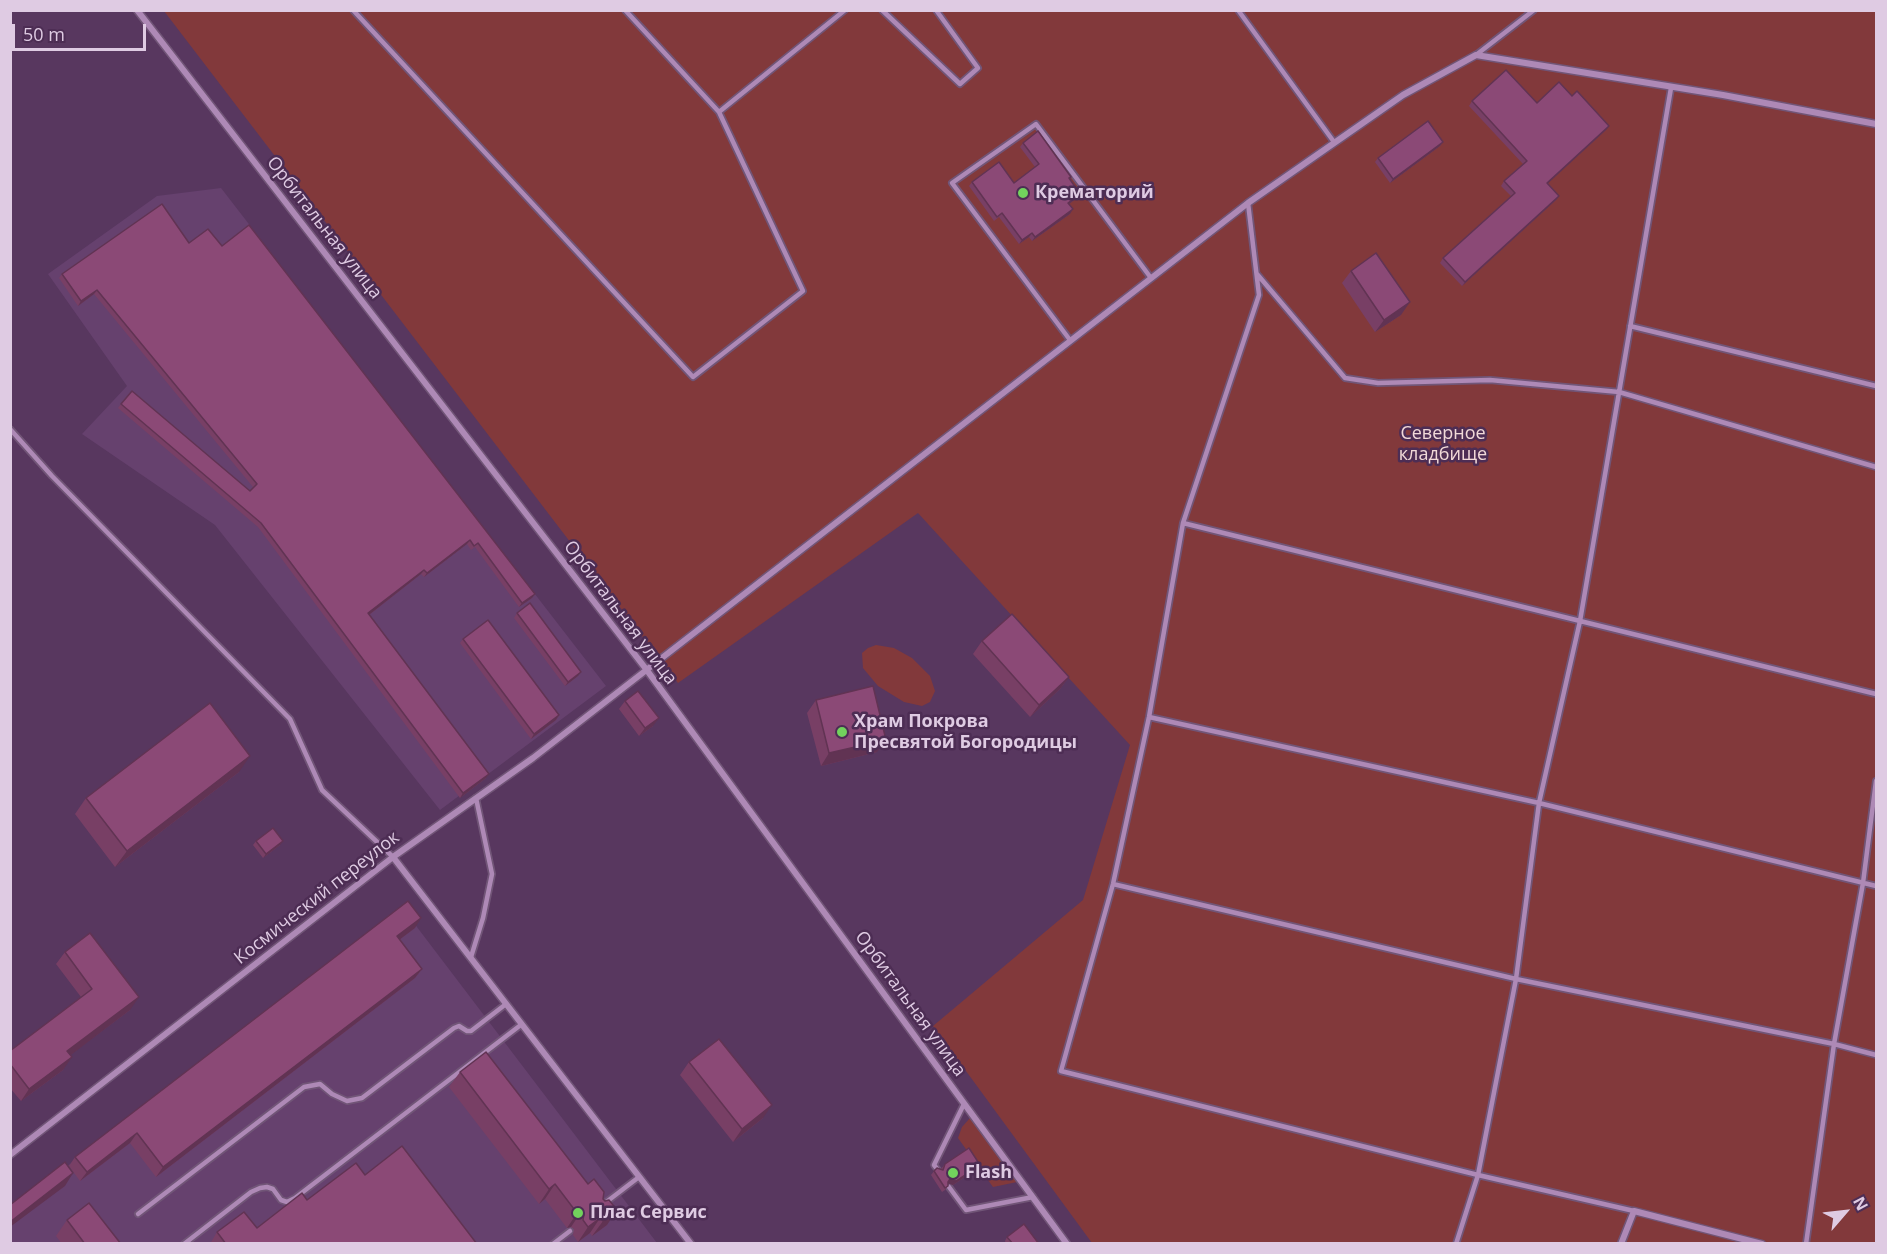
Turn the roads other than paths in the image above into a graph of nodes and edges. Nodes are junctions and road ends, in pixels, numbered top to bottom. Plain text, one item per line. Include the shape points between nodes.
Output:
1 (137, 10) edge
2 (353, 10) edge
3 (625, 10) edge
4 (845, 10) edge
5 (882, 10) edge
6 (936, 10) edge
7 (1238, 10) edge
8 (1534, 10) edge
9 (1476, 55) junction
10 (1671, 88) junction
11 (719, 112) junction
12 (1876, 124) edge
13 (1334, 142) junction
14 (1248, 202) junction
15 (1257, 274) junction
16 (1151, 278) junction
17 (1630, 326) junction
18 (1070, 340) junction
19 (1876, 386) edge
20 (1619, 392) junction
21 (10, 429) edge
22 (1876, 467) edge
23 (1183, 523) junction
24 (1580, 621) junction
25 (646, 669) junction
26 (1876, 694) edge
27 (1149, 717) junction
28 (1876, 781) edge
29 (476, 798) junction
30 (1539, 803) junction
31 (393, 857) junction
32 (1863, 883) junction
33 (1113, 884) junction
34 (1876, 886) edge
35 (471, 957) junction
36 (1516, 979) junction
37 (506, 1004) junction
38 (522, 1024) junction
39 (1834, 1044) junction
40 (1876, 1055) edge
41 (964, 1104) junction
42 (10, 1155) edge
43 (938, 1170) edge
44 (1478, 1175) junction
45 (639, 1177) junction
46 (950, 1187) edge
47 (1033, 1197) junction
48 (596, 1210) edge
49 (1634, 1211) junction
50 (138, 1214) dead end
51 (570, 1231) dead end
52 (184, 1244) edge
53 (553, 1244) edge
54 (692, 1244) edge
55 (1067, 1244) edge
56 (1456, 1244) edge
57 (1621, 1244) edge
58 (1762, 1244) edge
59 (1806, 1244) edge

1 - 25 street, Орбитальная улица
2 - 11 lane via 693,377 803,291
3 - 11 lane
4 - 11 lane
5 - 6 lane via 960,84 978,68
7 - 13 lane
8 - 9 lane
9 - 10 street
9 - 13 street, Космический переулок via 1402,94
10 - 12 street
10 - 17 lane
13 - 14 street, Космический переулок
14 - 15 lane
14 - 16 street, Космический переулок
15 - 20 lane via 1345,378 1378,383 1490,380
15 - 23 lane via 1259,295
16 - 18 street, Космический переулок
16 - 18 lane via 1036,124 952,183
17 - 19 lane
17 - 20 lane
18 - 25 street, Космический переулок
20 - 22 lane
20 - 24 lane
21 - 31 lane via 290,719 322,790
23 - 24 lane
23 - 27 lane
24 - 26 lane
24 - 30 lane
25 - 29 street, Космический переулок
25 - 41 street, Орбитальная улица
27 - 30 lane
27 - 33 lane
28 - 32 lane
29 - 31 street, Космический переулок
29 - 35 lane via 492,874
30 - 32 lane
30 - 36 lane
31 - 35 street
31 - 42 street, Космический переулок
32 - 34 lane
32 - 39 lane
33 - 36 lane
33 - 44 lane via 1061,1071
35 - 37 street
36 - 39 lane
36 - 44 lane
37 - 38 street
37 - 50 lane via 471,1031 454,1028 362,1098 347,1101 320,1084 304,1087
38 - 45 street
38 - 52 lane via 295,1198 287,1202 273,1189 260,1188
39 - 40 lane
39 - 59 lane
41 - 43 lane via 934,1165
41 - 47 street, Орбитальная улица
44 - 49 lane
44 - 56 lane
45 - 48 lane
45 - 54 street
46 - 47 lane via 966,1210
47 - 55 street, Орбитальная улица
49 - 57 street
49 - 58 street
51 - 53 lane

